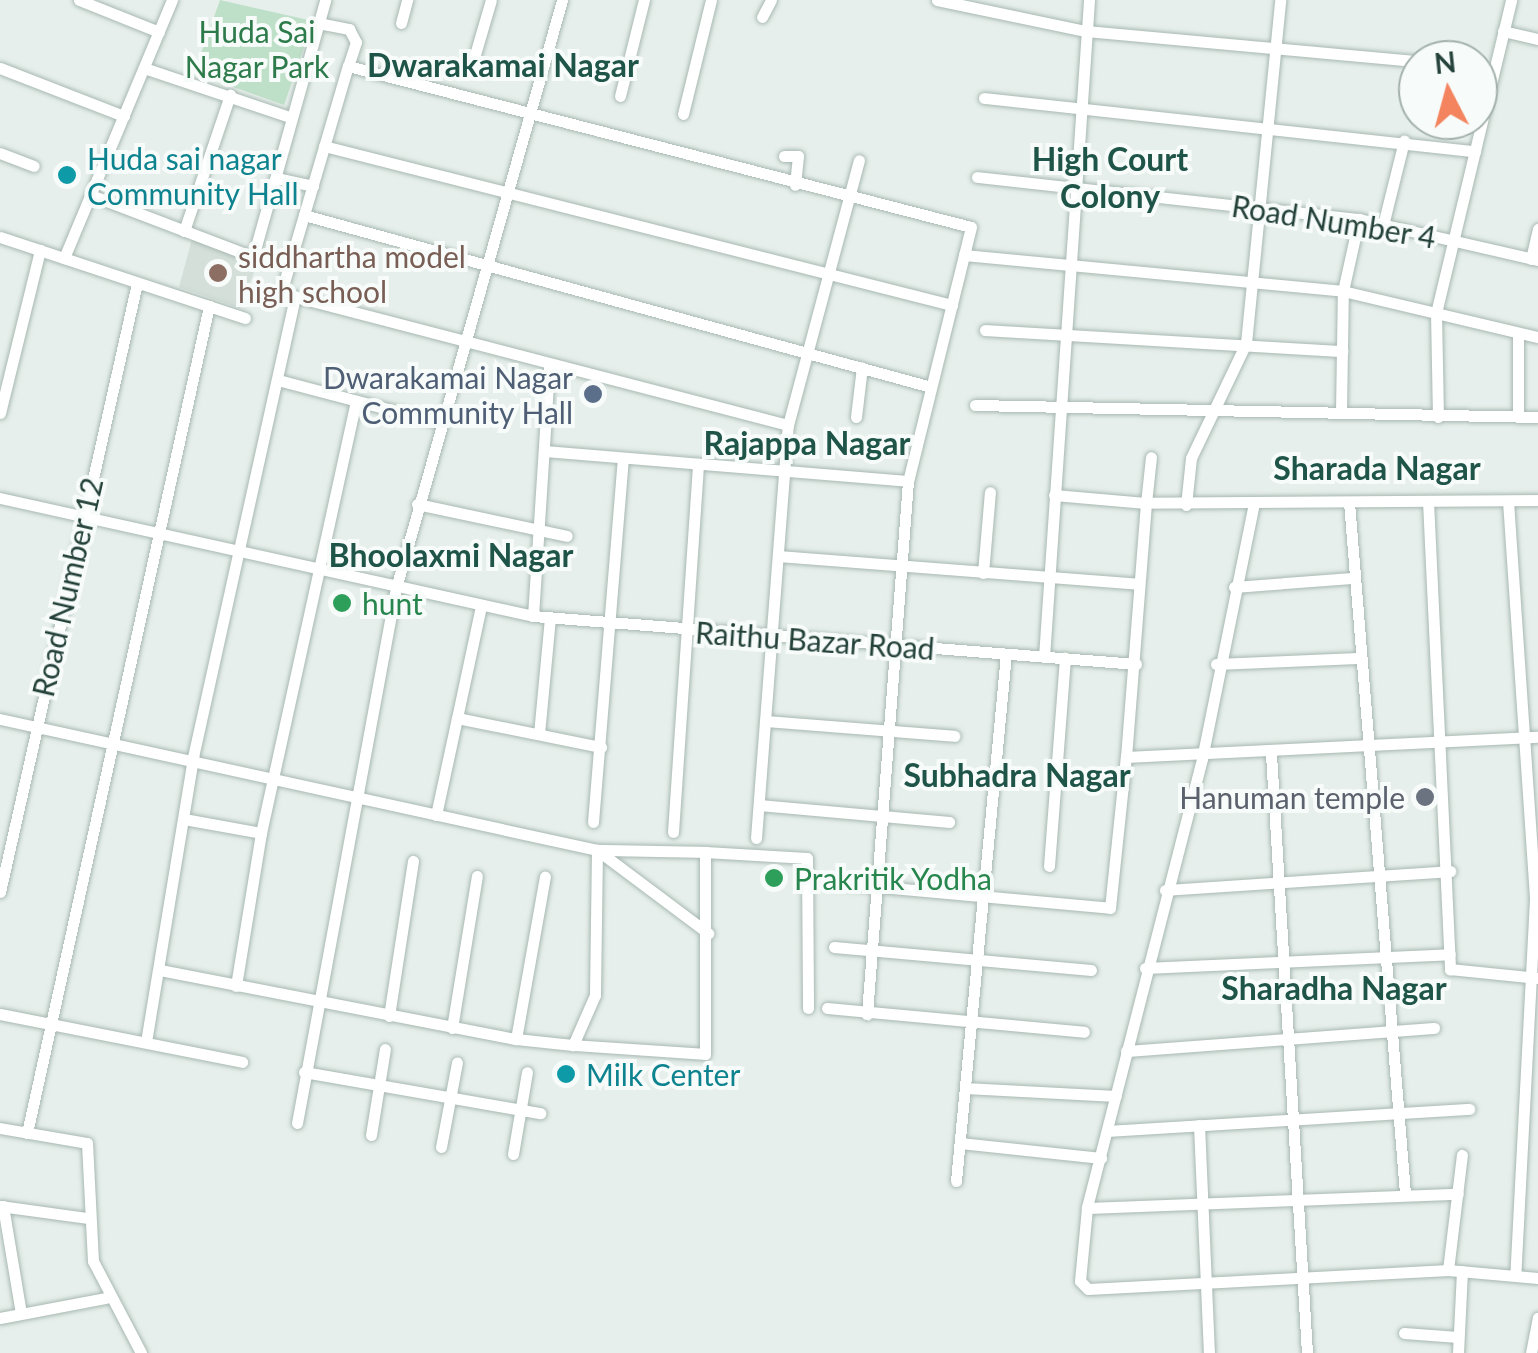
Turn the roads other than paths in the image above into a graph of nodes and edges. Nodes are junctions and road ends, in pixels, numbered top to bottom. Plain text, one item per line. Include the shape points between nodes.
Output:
1 (78, 0) edge
2 (172, 0) edge
3 (325, 0) edge
4 (407, 0) edge
5 (490, 0) edge
6 (562, 0) edge
7 (644, 0) edge
8 (711, 0) edge
9 (771, 0) edge
10 (937, 0) edge
11 (1089, 0) edge
12 (1280, 0) edge
13 (1510, 0) edge
14 (95, 3) edge
15 (762, 17) dead end
16 (401, 23) dead end
17 (318, 24) junction
18 (1086, 31) junction
19 (1502, 31) junction
20 (159, 32) junction
21 (1538, 39) edge
22 (1498, 40) edge
23 (1276, 44) junction
24 (474, 58) dead end
25 (1398, 59) edge
26 (348, 66) junction
27 (0, 68) edge
28 (144, 68) junction
29 (230, 95) junction
30 (620, 96) dead end
31 (984, 98) dead end
32 (1081, 108) junction
33 (683, 114) dead end
34 (532, 115) junction
35 (124, 116) junction
36 (290, 117) junction
37 (1268, 122) junction
38 (1476, 140) edge
39 (1404, 141) junction
40 (324, 146) junction
41 (1475, 151) junction
42 (0, 152) edge
43 (784, 156) dead end
44 (860, 160) dead end
45 (34, 166) dead end
46 (977, 177) dead end
47 (276, 178) junction
48 (795, 185) junction
49 (312, 186) junction
50 (1074, 188) junction
51 (510, 190) junction
52 (91, 195) junction
53 (850, 199) junction
54 (1260, 206) junction
55 (304, 215) junction
56 (1359, 219) junction
57 (1382, 225) junction
58 (1538, 228) edge
59 (184, 230) junction
60 (0, 237) edge
61 (1452, 240) junction
62 (40, 250) junction
63 (964, 255) junction
64 (64, 258) junction
65 (1534, 259) edge
66 (1068, 266) junction
67 (488, 270) junction
68 (831, 275) junction
69 (137, 283) junction
70 (1252, 283) junction
71 (1343, 291) junction
72 (295, 296) junction
73 (952, 305) junction
74 (209, 306) junction
75 (1436, 313) junction
76 (245, 318) dead end
77 (985, 330) dead end
78 (1518, 332) junction
79 (1538, 337) edge
80 (1063, 338) junction
81 (1246, 343) junction
82 (461, 344) junction
83 (809, 350) junction
84 (1342, 352) junction
85 (549, 366) junction
86 (862, 368) junction
87 (278, 380) junction
88 (931, 387) junction
89 (356, 402) junction
90 (975, 406) dead end
91 (1060, 410) junction
92 (1341, 412) junction
93 (0, 414) edge
94 (856, 416) dead end
95 (1208, 416) junction
96 (1438, 417) junction
97 (1538, 417) edge
98 (1518, 418) junction
99 (437, 422) junction
100 (788, 425) junction
101 (544, 451) junction
102 (1151, 457) dead end
103 (623, 458) junction
104 (698, 464) junction
105 (786, 471) junction
106 (908, 481) junction
107 (990, 492) dead end
108 (1054, 495) junction
109 (0, 498) edge
110 (1508, 500) junction
111 (1538, 500) edge
112 (1428, 501) junction
113 (1254, 502) junction
114 (1349, 502) junction
115 (1146, 503) junction
116 (417, 504) junction
117 (1186, 505) junction
118 (82, 515) junction
119 (539, 532) junction
120 (158, 535) junction
121 (567, 536) dead end
122 (238, 555) junction
123 (778, 556) junction
124 (902, 566) junction
125 (319, 573) junction
126 (983, 573) junction
127 (1048, 578) junction
128 (1352, 578) junction
129 (1138, 584) junction
130 (1234, 586) junction
131 (396, 588) junction
132 (481, 606) junction
133 (533, 616) junction
134 (550, 618) junction
135 (610, 625) junction
136 (687, 632) junction
137 (771, 636) junction
138 (899, 645) junction
139 (1006, 654) junction
140 (1044, 657) junction
141 (1064, 658) junction
142 (1358, 658) junction
143 (1136, 664) junction
144 (1216, 664) junction
145 (457, 718) junction
146 (0, 719) edge
147 (765, 720) junction
148 (36, 727) junction
149 (892, 730) junction
150 (539, 734) junction
151 (954, 736) dead end
152 (1538, 737) edge
153 (1524, 738) junction
154 (113, 740) junction
155 (1442, 743) junction
156 (600, 747) junction
157 (1365, 748) junction
158 (1272, 754) junction
159 (1126, 757) junction
160 (194, 758) junction
161 (1202, 759) junction
162 (272, 777) junction
163 (353, 795) junction
164 (759, 805) junction
165 (436, 815) junction
166 (884, 815) junction
167 (184, 819) junction
168 (593, 822) dead end
169 (949, 822) dead end
170 (674, 832) dead end
171 (261, 833) junction
172 (756, 838) dead end
173 (597, 850) junction
174 (705, 852) junction
175 (413, 861) dead end
176 (1049, 866) dead end
177 (1450, 871) junction
178 (476, 876) dead end
179 (544, 876) dead end
180 (1374, 877) junction
181 (826, 882) dead end
182 (1279, 884) junction
183 (878, 887) junction
184 (1165, 890) junction
185 (0, 892) edge
186 (983, 896) junction
187 (1536, 899) edge
188 (708, 933) junction
189 (834, 947) dead end
190 (873, 952) junction
191 (1450, 954) junction
192 (1384, 956) junction
193 (977, 960) junction
194 (1285, 962) junction
195 (1145, 968) junction
196 (160, 970) junction
197 (1091, 970) dead end
198 (1533, 978) edge
199 (236, 986) junction
200 (315, 1002) junction
201 (808, 1008) dead end
202 (827, 1008) dead end
203 (0, 1014) edge
204 (868, 1014) junction
205 (389, 1016) junction
206 (971, 1023) junction
207 (52, 1024) junction
208 (452, 1028) junction
209 (1434, 1028) dead end
210 (1084, 1032) dead end
211 (1390, 1032) junction
212 (516, 1038) junction
213 (1289, 1038) junction
214 (146, 1042) junction
215 (573, 1045) junction
216 (386, 1049) dead end
217 (1126, 1051) junction
218 (1531, 1056) edge
219 (242, 1062) dead end
220 (457, 1062) dead end
221 (304, 1072) junction
222 (527, 1072) dead end
223 (380, 1084) junction
224 (965, 1088) junction
225 (1116, 1096) junction
226 (451, 1098) junction
227 (1470, 1109) dead end
228 (520, 1111) junction
229 (1396, 1111) junction
230 (540, 1113) dead end
231 (1297, 1119) junction
232 (1524, 1122) junction
233 (1538, 1122) edge
234 (297, 1124) dead end
235 (1199, 1125) junction
236 (0, 1128) edge
237 (1108, 1131) junction
238 (27, 1133) junction
239 (371, 1135) dead end
240 (960, 1143) junction
241 (441, 1146) dead end
242 (512, 1154) dead end
243 (1462, 1156) dead end
244 (1101, 1158) junction
245 (956, 1181) dead end
246 (1405, 1193) junction
247 (1458, 1194) junction
248 (1302, 1198) junction
249 (1203, 1202) junction
250 (2, 1206) edge
251 (1087, 1208) junction
252 (88, 1218) junction
253 (1455, 1271) junction
254 (1302, 1272) junction
255 (1515, 1275) junction
256 (1538, 1278) edge
257 (1206, 1279) junction
258 (106, 1298) junction
259 (21, 1314) junction
260 (0, 1318) edge
261 (1538, 1318) edge
262 (1404, 1333) dead end
263 (1458, 1337) junction
264 (141, 1353) edge
265 (1209, 1353) edge
266 (1308, 1353) edge
267 (1458, 1353) edge
268 (1531, 1353) edge

1 - 14 street
2 - 20 street
3 - 17 street
4 - 16 street
5 - 24 street
6 - 34 street
7 - 30 street
8 - 33 street
9 - 15 street
10 - 18 street
11 - 18 street
12 - 23 street
13 - 19 street
14 - 20 street
17 - 26 street via 349,29 356,42
17 - 36 street
18 - 23 street
18 - 32 street
19 - 21 street
19 - 22 street
20 - 28 street
23 - 25 street
23 - 37 street
26 - 34 street
26 - 40 street
27 - 35 street
28 - 29 street
28 - 35 street
29 - 36 street
29 - 59 street
31 - 32 street
32 - 37 street
32 - 50 street
34 - 48 street
34 - 51 street
35 - 52 street
36 - 47 street
37 - 39 street
37 - 54 street
38 - 41 street
39 - 41 street
39 - 57 street
40 - 49 street
40 - 51 street
41 - 61 street
42 - 45 street
43 - 48 street via 798,156
44 - 53 street
46 - 50 street, Road Number 4
47 - 49 street
47 - 59 street via 253,257
48 - 53 street
49 - 55 street
50 - 54 street, Road Number 4
50 - 66 street
51 - 67 street
51 - 68 street
52 - 59 street
52 - 64 street
53 - 63 street via 971,228
53 - 68 street
54 - 56 street, Road Number 4
54 - 70 street
55 - 67 street
55 - 72 street via 281,293
56 - 57 street, Road Number 4
56 - 71 street
57 - 61 street, Road Number 4
58 - 65 street
60 - 62 street
61 - 65 street, Road Number 4
61 - 75 street
62 - 64 street
62 - 93 street
63 - 66 street
63 - 73 street
64 - 69 street
66 - 70 street
66 - 80 street
67 - 82 street
67 - 83 street
68 - 73 street
68 - 83 street
69 - 74 street
69 - 118 street, Road Number 12
70 - 71 street
70 - 81 street
71 - 75 street
71 - 84 street
72 - 82 street
72 - 87 street
73 - 88 street
74 - 76 street
74 - 120 street
75 - 78 street
75 - 96 street
77 - 80 street
78 - 79 street
78 - 98 street
80 - 81 street
80 - 91 street
81 - 84 street
81 - 95 street
82 - 85 street
82 - 99 street
83 - 86 street
83 - 100 street
84 - 92 street
85 - 100 street
85 - 101 street
86 - 88 street
86 - 94 street
87 - 89 street
87 - 122 street
88 - 106 street
89 - 99 street
89 - 125 street
90 - 91 street
91 - 95 street
91 - 108 street
92 - 95 street
92 - 96 street
95 - 117 street
96 - 98 street
97 - 98 street
99 - 116 street
100 - 105 street
101 - 103 street
101 - 119 street
102 - 115 street
103 - 104 street
103 - 135 street
104 - 105 street
104 - 136 street
105 - 106 street
105 - 123 street
106 - 124 street
107 - 126 street
108 - 115 street
108 - 127 street
109 - 118 street, Raithu Bazar Road
110 - 111 street
110 - 112 street
110 - 153 street
112 - 114 street
112 - 155 street
113 - 114 street
113 - 117 street
113 - 130 street
114 - 128 street
115 - 117 street
115 - 129 street
116 - 119 street
116 - 131 street
118 - 120 street, Raithu Bazar Road
118 - 148 street, Road Number 12
119 - 121 street
119 - 133 street
120 - 122 street, Raithu Bazar Road
120 - 154 street
122 - 125 street, Raithu Bazar Road
122 - 160 street
123 - 124 street
123 - 137 street
124 - 126 street
124 - 138 street
125 - 131 street, Raithu Bazar Road
125 - 162 street
126 - 127 street
127 - 129 street
127 - 140 street
128 - 130 street
128 - 142 street
129 - 143 street
130 - 144 street
131 - 132 street, Raithu Bazar Road
131 - 163 street
132 - 133 street, Raithu Bazar Road
132 - 145 street
133 - 134 street, Raithu Bazar Road
134 - 135 street, Raithu Bazar Road
134 - 150 street
135 - 136 street, Raithu Bazar Road
135 - 156 street
136 - 137 street, Raithu Bazar Road
136 - 170 street
137 - 138 street, Raithu Bazar Road
137 - 147 street
138 - 139 street, Raithu Bazar Road
138 - 149 street
139 - 140 street, Raithu Bazar Road
139 - 186 street
140 - 141 street, Raithu Bazar Road
141 - 143 street, Raithu Bazar Road
141 - 176 street
142 - 144 street
142 - 157 street
143 - 159 street
144 - 161 street
145 - 150 street
145 - 165 street
146 - 148 street
147 - 149 street
147 - 164 street
148 - 154 street
148 - 185 street, Road Number 12
149 - 151 street
149 - 166 street
150 - 156 street
152 - 153 street
153 - 155 street
153 - 187 street
154 - 160 street
154 - 207 street
155 - 157 street
155 - 177 street
156 - 168 street
157 - 158 street
157 - 180 street
158 - 161 street
158 - 182 street
159 - 161 street
159 - 186 street via 1110,908
160 - 162 street
160 - 167 street
161 - 184 street
162 - 163 street
162 - 171 street
163 - 165 street
163 - 200 street
164 - 166 street
164 - 172 street
165 - 173 street
166 - 169 street
166 - 183 street
167 - 171 street
167 - 196 street
171 - 199 street
173 - 174 street
173 - 188 street
173 - 215 street via 595,995
174 - 188 street
174 - 201 street via 807,858
175 - 205 street
177 - 180 street
177 - 191 street
178 - 208 street
179 - 212 street
180 - 182 street
180 - 192 street
181 - 183 street
182 - 184 street
182 - 194 street
183 - 186 street
183 - 190 street
184 - 195 street
186 - 193 street
187 - 198 street
188 - 215 street via 705,1054
189 - 190 street
190 - 193 street
190 - 204 street
191 - 192 street
191 - 198 street via 1458,974
192 - 194 street
192 - 211 street
193 - 197 street
193 - 206 street
194 - 195 street
194 - 213 street
195 - 217 street
196 - 199 street
196 - 214 street
198 - 218 street
199 - 200 street
200 - 205 street
200 - 221 street
202 - 204 street
203 - 207 street
204 - 206 street
205 - 208 street
206 - 210 street
206 - 224 street
207 - 214 street
207 - 238 street
208 - 212 street
209 - 211 street
211 - 213 street
211 - 229 street
212 - 215 street
213 - 217 street
213 - 231 street
214 - 219 street
216 - 223 street
217 - 225 street
218 - 232 street
220 - 226 street
221 - 223 street
221 - 234 street
222 - 228 street
223 - 226 street
223 - 239 street
224 - 225 street
224 - 240 street
225 - 237 street
226 - 228 street
226 - 241 street
227 - 229 street
228 - 230 street
228 - 242 street
229 - 231 street
229 - 246 street
231 - 235 street
231 - 248 street
232 - 233 street
232 - 255 street
235 - 237 street
235 - 249 street
236 - 238 street
237 - 244 street
238 - 252 street via 87,1143
240 - 244 street
240 - 245 street
243 - 247 street
244 - 251 street
246 - 247 street
246 - 248 street
247 - 253 street
248 - 249 street
248 - 254 street
249 - 251 street
249 - 257 street
250 - 252 street
250 - 259 street
251 - 257 street via 1083,1286
252 - 258 street
253 - 254 street
253 - 255 street
253 - 263 street
254 - 257 street
254 - 266 street
255 - 256 street
257 - 265 street
258 - 259 street
258 - 264 street
259 - 260 street
261 - 268 street
262 - 263 street
263 - 267 street

